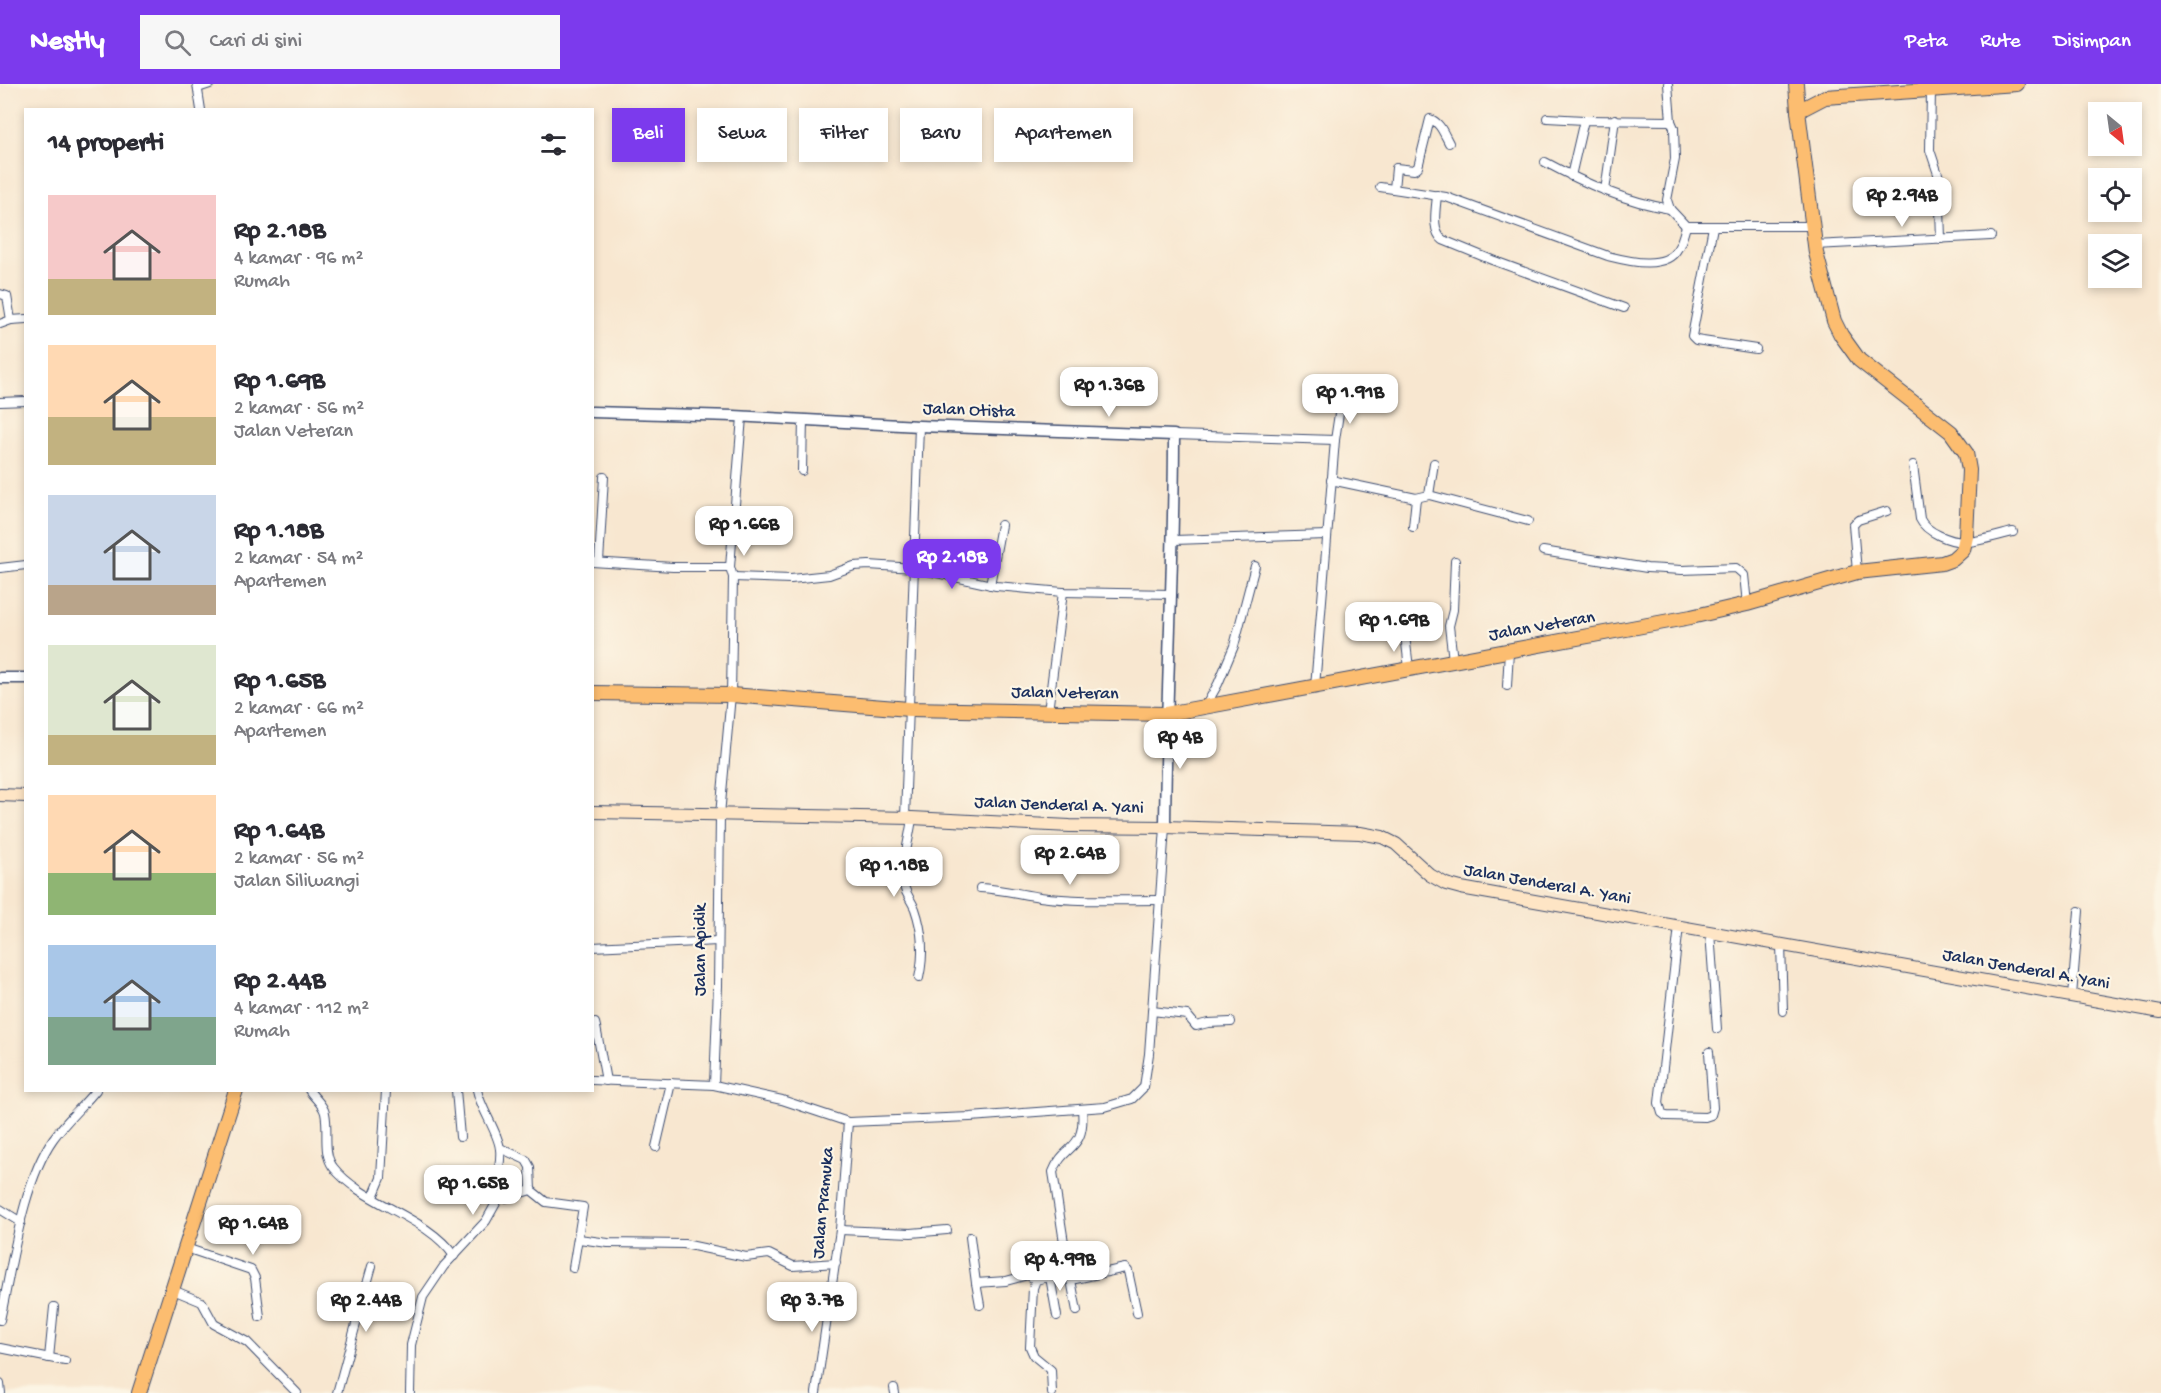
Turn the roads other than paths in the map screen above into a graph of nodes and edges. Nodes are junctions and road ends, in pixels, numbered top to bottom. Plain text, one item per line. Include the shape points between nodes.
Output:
1 (210, 84) edge
2 (1668, 84) edge
3 (1796, 84) edge
4 (2017, 84) edge
5 (198, 86) edge
6 (1931, 90) junction
7 (1825, 97) junction
8 (201, 108) edge
9 (1798, 111) junction
10 (1547, 118) dead end
11 (1615, 119) junction
12 (1584, 120) junction
13 (1671, 121) junction
14 (1449, 143) dead end
15 (1545, 162) dead end
16 (1572, 176) junction
17 (1380, 188) dead end
18 (1394, 189) junction
19 (1605, 191) junction
20 (1437, 195) junction
21 (1670, 209) junction
22 (1686, 226) junction
23 (1813, 226) junction
24 (1713, 227) junction
25 (1991, 236) dead end
26 (1941, 239) junction
27 (1815, 245) junction
28 (0, 294) edge
29 (1624, 308) dead end
30 (24, 319) edge
31 (11, 320) junction
32 (0, 324) edge
33 (1756, 349) dead end
34 (24, 401) edge
35 (0, 402) edge
36 (1340, 407) dead end
37 (594, 412) edge
38 (742, 417) junction
39 (803, 419) junction
40 (919, 426) junction
41 (1174, 435) junction
42 (1335, 440) junction
43 (1434, 463) dead end
44 (1912, 465) dead end
45 (802, 471) dead end
46 (604, 477) dead end
47 (1331, 480) junction
48 (1429, 495) junction
49 (1416, 498) junction
50 (1887, 512) dead end
51 (1528, 521) dead end
52 (1000, 525) dead end
53 (1413, 527) dead end
54 (2013, 532) dead end
55 (1327, 535) junction
56 (1965, 539) junction
57 (1174, 540) junction
58 (1543, 551) dead end
59 (1455, 561) dead end
60 (596, 562) edge
61 (24, 565) edge
62 (1255, 566) dead end
63 (730, 567) junction
64 (0, 568) edge
65 (914, 568) junction
66 (1857, 572) junction
67 (733, 577) junction
68 (990, 585) junction
69 (1063, 592) junction
70 (1172, 594) junction
71 (1747, 604) junction
72 (1405, 635) dead end
73 (1509, 651) junction
74 (1453, 660) junction
75 (1409, 668) junction
76 (0, 678) edge
77 (24, 678) edge
78 (1507, 686) dead end
79 (1315, 687) junction
80 (594, 693) edge
81 (731, 695) junction
82 (1204, 708) junction
83 (909, 709) junction
84 (1048, 712) junction
85 (1166, 714) junction
86 (0, 795) edge
87 (24, 796) edge
88 (594, 812) edge
89 (720, 815) junction
90 (908, 818) junction
91 (1165, 827) junction
92 (980, 888) dead end
93 (1160, 900) junction
94 (2079, 911) dead end
95 (1679, 926) junction
96 (1710, 932) junction
97 (718, 941) junction
98 (1781, 944) junction
99 (594, 947) edge
100 (919, 978) dead end
101 (2072, 996) junction
102 (1152, 1011) junction
103 (1783, 1011) dead end
104 (2161, 1012) edge
105 (1231, 1022) dead end
106 (594, 1023) edge
107 (1717, 1029) dead end
108 (1710, 1052) dead end
109 (594, 1080) edge
110 (606, 1080) junction
111 (671, 1083) junction
112 (714, 1084) junction
113 (94, 1092) edge
114 (310, 1092) edge
115 (386, 1092) edge
116 (456, 1092) edge
117 (478, 1092) edge
118 (235, 1094) edge
119 (1082, 1109) junction
120 (848, 1122) junction
121 (460, 1137) dead end
122 (656, 1147) dead end
123 (500, 1148) junction
124 (531, 1190) junction
125 (374, 1195) junction
126 (500, 1196) junction
127 (0, 1209) edge
128 (21, 1222) junction
129 (840, 1230) junction
130 (947, 1230) dead end
131 (970, 1237) dead end
132 (579, 1239) junction
133 (186, 1248) junction
134 (458, 1253) junction
135 (836, 1263) junction
136 (372, 1266) dead end
137 (573, 1268) dead end
138 (1068, 1268) junction
139 (1050, 1277) junction
140 (1036, 1280) junction
141 (1071, 1280) junction
142 (976, 1283) junction
143 (173, 1290) junction
144 (980, 1305) dead end
145 (54, 1307) dead end
146 (1077, 1311) dead end
147 (1137, 1313) dead end
148 (1057, 1316) dead end
149 (260, 1317) dead end
150 (0, 1320) edge
151 (0, 1348) edge
152 (49, 1358) junction
153 (65, 1361) dead end
154 (0, 1384) edge
155 (295, 1392) edge
156 (1, 1393) edge
157 (138, 1393) edge
158 (337, 1393) edge
159 (410, 1393) edge
160 (816, 1393) edge
161 (1052, 1393) edge

1 - 5 street
2 - 13 street
3 - 7 main road
3 - 9 main road
4 - 6 main road
5 - 8 street
6 - 7 main road
6 - 26 street via 1930,150 1939,177
7 - 9 main road
9 - 23 main road
10 - 12 street
11 - 12 street
11 - 13 street
11 - 19 street
12 - 16 street
13 - 21 street via 1675,159 1667,190
14 - 18 street via 1441,127 1431,119 1418,168 1396,168
15 - 16 street
16 - 19 street
17 - 18 street
18 - 20 street
19 - 21 street via 1636,203
20 - 22 street via 1633,262 1665,260 1673,255
20 - 29 street via 1436,224 1442,239
21 - 22 street
22 - 24 street
23 - 24 street
23 - 27 main road
24 - 33 street via 1692,336 1696,340
25 - 26 street
26 - 27 street
27 - 56 main road via 1834,321 1847,345 1858,360 1951,432 1966,453 1969,470
28 - 31 street via 8,297
30 - 31 street
31 - 32 street
34 - 35 street
36 - 42 street
37 - 38 street, Jalan Otista
38 - 39 street, Jalan Otista
38 - 63 street
39 - 40 street, Jalan Otista
39 - 45 street
40 - 41 street, Jalan Otista
40 - 65 street
41 - 42 street
41 - 57 street
42 - 47 street
43 - 48 street
44 - 56 street via 1923,527 1937,535
46 - 60 street
47 - 49 street
47 - 55 street
48 - 49 street
48 - 51 street
49 - 53 street
50 - 66 street via 1852,525
52 - 68 street
54 - 56 street
55 - 57 street
55 - 79 street
56 - 66 main road, Jalan Veteran via 1963,549 1942,563
57 - 70 street
58 - 71 street via 1647,568 1736,568 1744,575
59 - 74 street via 1449,626
60 - 63 street
61 - 64 street
62 - 82 street via 1234,646
63 - 67 street, Jalan Apidik
65 - 67 street via 854,566 830,575 791,579
65 - 68 street
65 - 83 street
66 - 71 main road, Jalan Veteran
67 - 81 street, Jalan Apidik
68 - 69 street
69 - 70 street
69 - 84 street
70 - 85 street
71 - 73 main road, Jalan Veteran
72 - 75 street
73 - 74 main road, Jalan Veteran
73 - 78 street
74 - 75 main road, Jalan Veteran
75 - 79 main road, Jalan Veteran
76 - 77 street
79 - 82 main road, Jalan Veteran
80 - 81 main road, Jalan Veteran
81 - 83 main road, Jalan Veteran
81 - 89 street, Jalan Apidik
82 - 85 main road, Jalan Veteran
83 - 84 main road, Jalan Veteran
83 - 90 street
84 - 85 main road, Jalan Veteran
85 - 91 street
86 - 87 main road
88 - 89 main road, Jalan Jenderal A. Yani
89 - 90 main road, Jalan Jenderal A. Yani
89 - 97 street, Jalan Apidik
90 - 91 main road, Jalan Jenderal A. Yani
90 - 100 street via 903,879 920,928 923,958
91 - 93 street
91 - 95 main road, Jalan Jenderal A. Yani via 1382,837 1446,884
92 - 93 street via 1040,897
93 - 102 street
94 - 101 street
95 - 96 main road, Jalan Jenderal A. Yani
95 - 108 street via 1659,1103 1666,1116 1711,1114
96 - 98 main road, Jalan Jenderal A. Yani
96 - 107 street
97 - 99 street
97 - 112 street, Jalan Apidik
98 - 101 main road, Jalan Jenderal A. Yani
98 - 103 street
101 - 104 main road, Jalan Jenderal A. Yani
102 - 105 street via 1187,1015 1196,1026
102 - 119 street via 1144,1087 1132,1099
106 - 110 street
109 - 110 street
110 - 111 street
111 - 112 street
111 - 122 street
112 - 120 street via 782,1100
113 - 128 street via 52,1141 26,1199
114 - 125 street via 326,1116 332,1166 348,1182
115 - 125 street via 385,1138 380,1180
116 - 121 street
117 - 123 street
118 - 133 main road
119 - 120 street
119 - 138 street via 1077,1144 1053,1172
120 - 129 street, Jalan Pramuka
123 - 124 street via 526,1160
123 - 126 street via 496,1186
124 - 126 street via 506,1198
124 - 132 street via 546,1202 583,1207
125 - 134 street
126 - 134 street via 486,1221
127 - 128 street
128 - 150 street
129 - 130 street
129 - 135 street, Jalan Pramuka
131 - 142 street
132 - 135 street via 684,1244 746,1257 769,1254 793,1266
132 - 137 street
133 - 143 main road
133 - 149 street via 251,1270
134 - 159 street via 423,1297 411,1345
135 - 160 street, Jalan Pramuka
136 - 158 street
138 - 139 street
138 - 141 street
139 - 140 street
139 - 148 street
140 - 142 street via 1028,1275
140 - 161 street via 1030,1347 1034,1356 1051,1370
141 - 146 street
141 - 147 street via 1126,1269
142 - 144 street
143 - 155 street via 202,1302 214,1323 247,1341
143 - 157 main road
145 - 152 street
151 - 152 street
152 - 153 street
154 - 156 street

